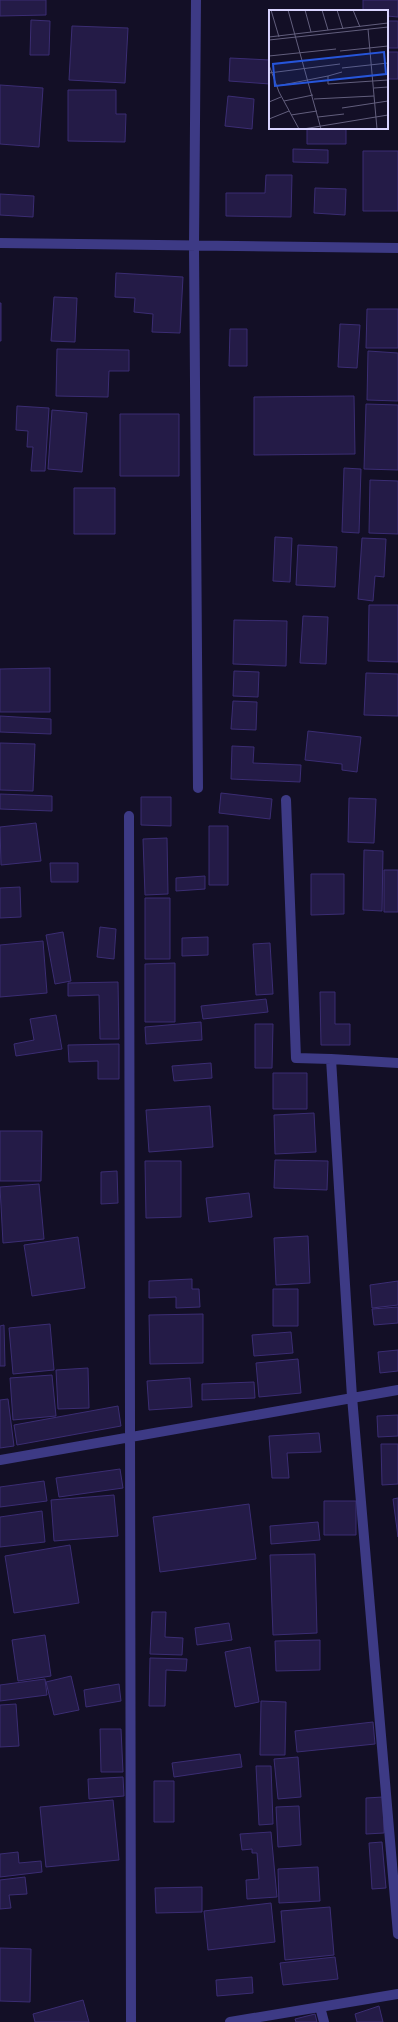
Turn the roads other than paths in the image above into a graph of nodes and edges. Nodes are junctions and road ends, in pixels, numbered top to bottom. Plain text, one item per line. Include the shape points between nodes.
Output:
1 (196, 0) edge
2 (0, 243) edge
3 (194, 246) junction
4 (398, 248) edge
5 (198, 788) dead end
6 (286, 800) dead end
7 (129, 816) dead end
8 (331, 1059) junction
9 (398, 1063) edge
10 (398, 1390) edge
11 (352, 1397) junction
12 (131, 1436) junction
13 (0, 1460) edge
14 (398, 1934) edge
15 (398, 1994) edge
16 (320, 2007) junction
17 (131, 2022) edge
18 (230, 2022) edge
19 (324, 2022) edge

1 - 3 street
2 - 3 street
3 - 4 street
3 - 5 street
6 - 8 street via 296,1058
7 - 12 street
8 - 9 street
8 - 11 street
10 - 11 street
11 - 12 street
11 - 14 street
12 - 13 street
12 - 17 street
15 - 16 street
16 - 18 street
16 - 19 street

